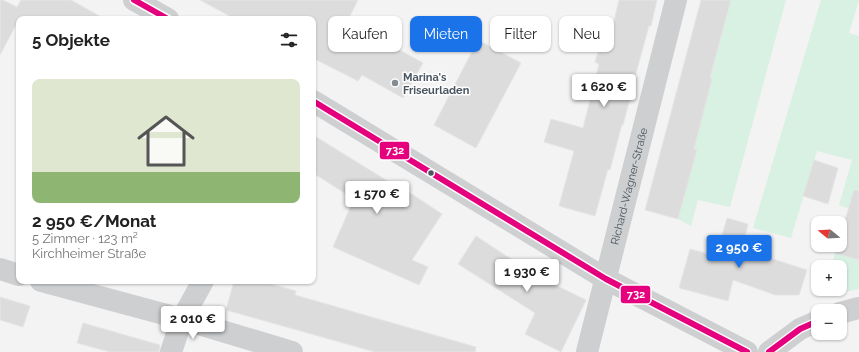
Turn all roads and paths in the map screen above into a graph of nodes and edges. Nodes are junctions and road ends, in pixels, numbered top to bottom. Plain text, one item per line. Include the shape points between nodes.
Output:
1 (134, 0) edge
2 (676, 0) edge
3 (163, 16) edge
4 (316, 103) edge
5 (0, 270) edge
6 (16, 274) edge
7 (606, 279) junction
8 (52, 284) edge
9 (201, 284) edge
10 (859, 308) edge
11 (847, 311) edge
12 (182, 319) junction
13 (811, 324) edge
14 (171, 352) edge
15 (292, 352) edge
16 (587, 352) edge
17 (747, 352) edge
18 (770, 352) edge

1 - 3 street
2 - 7 street, Richard-Wagner-Straße
4 - 7 street
5 - 6 street
7 - 16 street, Richard-Wagner-Straße
7 - 17 street
8 - 12 street
9 - 12 street
10 - 11 street
12 - 14 street
12 - 15 street
13 - 18 street via 800,329

